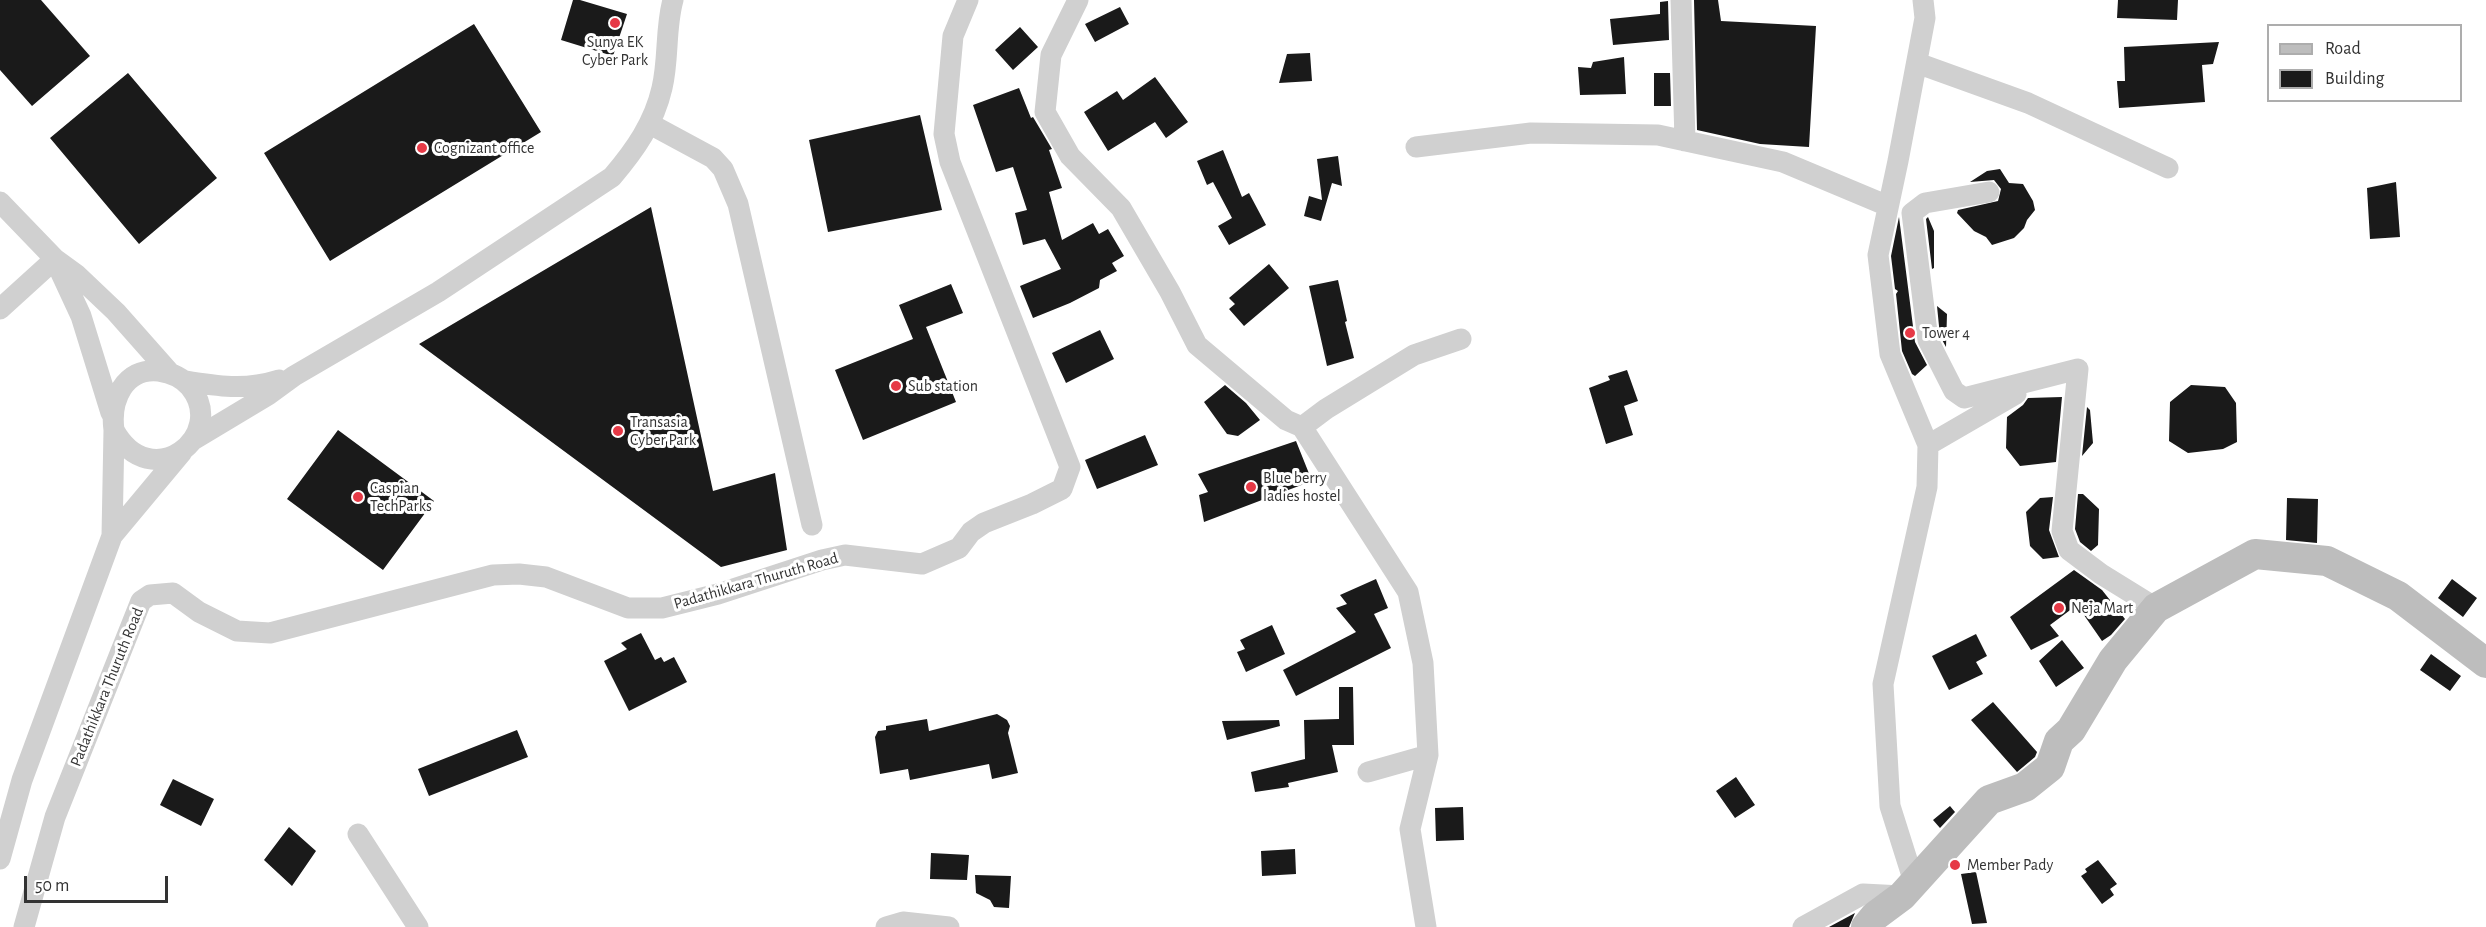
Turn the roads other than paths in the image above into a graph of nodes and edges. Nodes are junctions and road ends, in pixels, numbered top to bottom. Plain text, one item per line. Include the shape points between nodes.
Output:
1 (673, 0) edge
2 (968, 0) edge
3 (1078, 0) edge
4 (1681, 0) edge
5 (1923, 0) edge
6 (1917, 63) junction
7 (651, 124) junction
8 (1685, 141) junction
9 (1416, 147) dead end
10 (2168, 168) dead end
11 (1989, 192) dead end
12 (0, 202) edge
13 (1888, 206) junction
14 (55, 259) junction
15 (0, 309) edge
16 (1461, 339) dead end
17 (294, 376) junction
18 (178, 377) junction
19 (2016, 393) dead end
20 (113, 421) junction
21 (1302, 427) junction
22 (1928, 445) junction
23 (187, 446) junction
24 (812, 525) dead end
25 (112, 536) junction
26 (2156, 608) junction
27 (2486, 663) edge
28 (1428, 754) junction
29 (1368, 772) dead end
30 (358, 834) dead end
31 (0, 859) edge
32 (1908, 889) junction
33 (1876, 923) edge
34 (24, 927) edge
35 (418, 927) edge
36 (886, 927) edge
37 (949, 927) edge
38 (1426, 927) edge
39 (1803, 927) edge

1 - 7 street via 662,88
2 - 34 street, Padathikkara Thuruth Road via 953,36 944,134 950,162 1070,467 1062,489 984,523 959,548 922,564 845,555 662,608 628,608 546,577 493,575 270,633 237,631 199,612 173,593 150,595 141,601 134,617 55,817
3 - 21 street via 1050,55 1045,112 1070,156 1121,208 1197,345 1286,420
4 - 8 street
5 - 6 street via 1925,18
6 - 10 street via 2028,103
6 - 13 street
7 - 17 street via 612,177 438,292
7 - 24 street via 713,158 723,170 738,204
8 - 9 street via 1658,135 1531,133
8 - 13 street via 1783,162
11 - 26 street via 1925,203 1912,213 1928,340 1954,391 1964,398 2078,369 2062,531 2069,550
12 - 14 street
13 - 22 street via 1878,255 1890,354
14 - 15 street
14 - 18 street via 116,312
14 - 20 street via 81,316
16 - 21 street via 1414,355
17 - 18 street via 236,388
17 - 23 street
18 - 20 street via 154,371 138,374 115,397
18 - 23 street via 195,393 201,409 200,425
19 - 22 street
20 - 23 street via 122,444 134,454 166,458
20 - 25 street
21 - 28 street via 1408,592 1423,663
22 - 32 street via 1927,487 1883,684 1890,806
23 - 25 street
25 - 31 street via 22,780
26 - 27 main road via 2256,554 2327,561 2398,596
26 - 32 main road via 2113,660 2071,730 2059,741 2050,767 2025,787 1989,800
28 - 29 street
28 - 38 street via 1410,829
30 - 35 street
32 - 33 main road
32 - 39 street via 1863,894
36 - 37 street via 903,922

